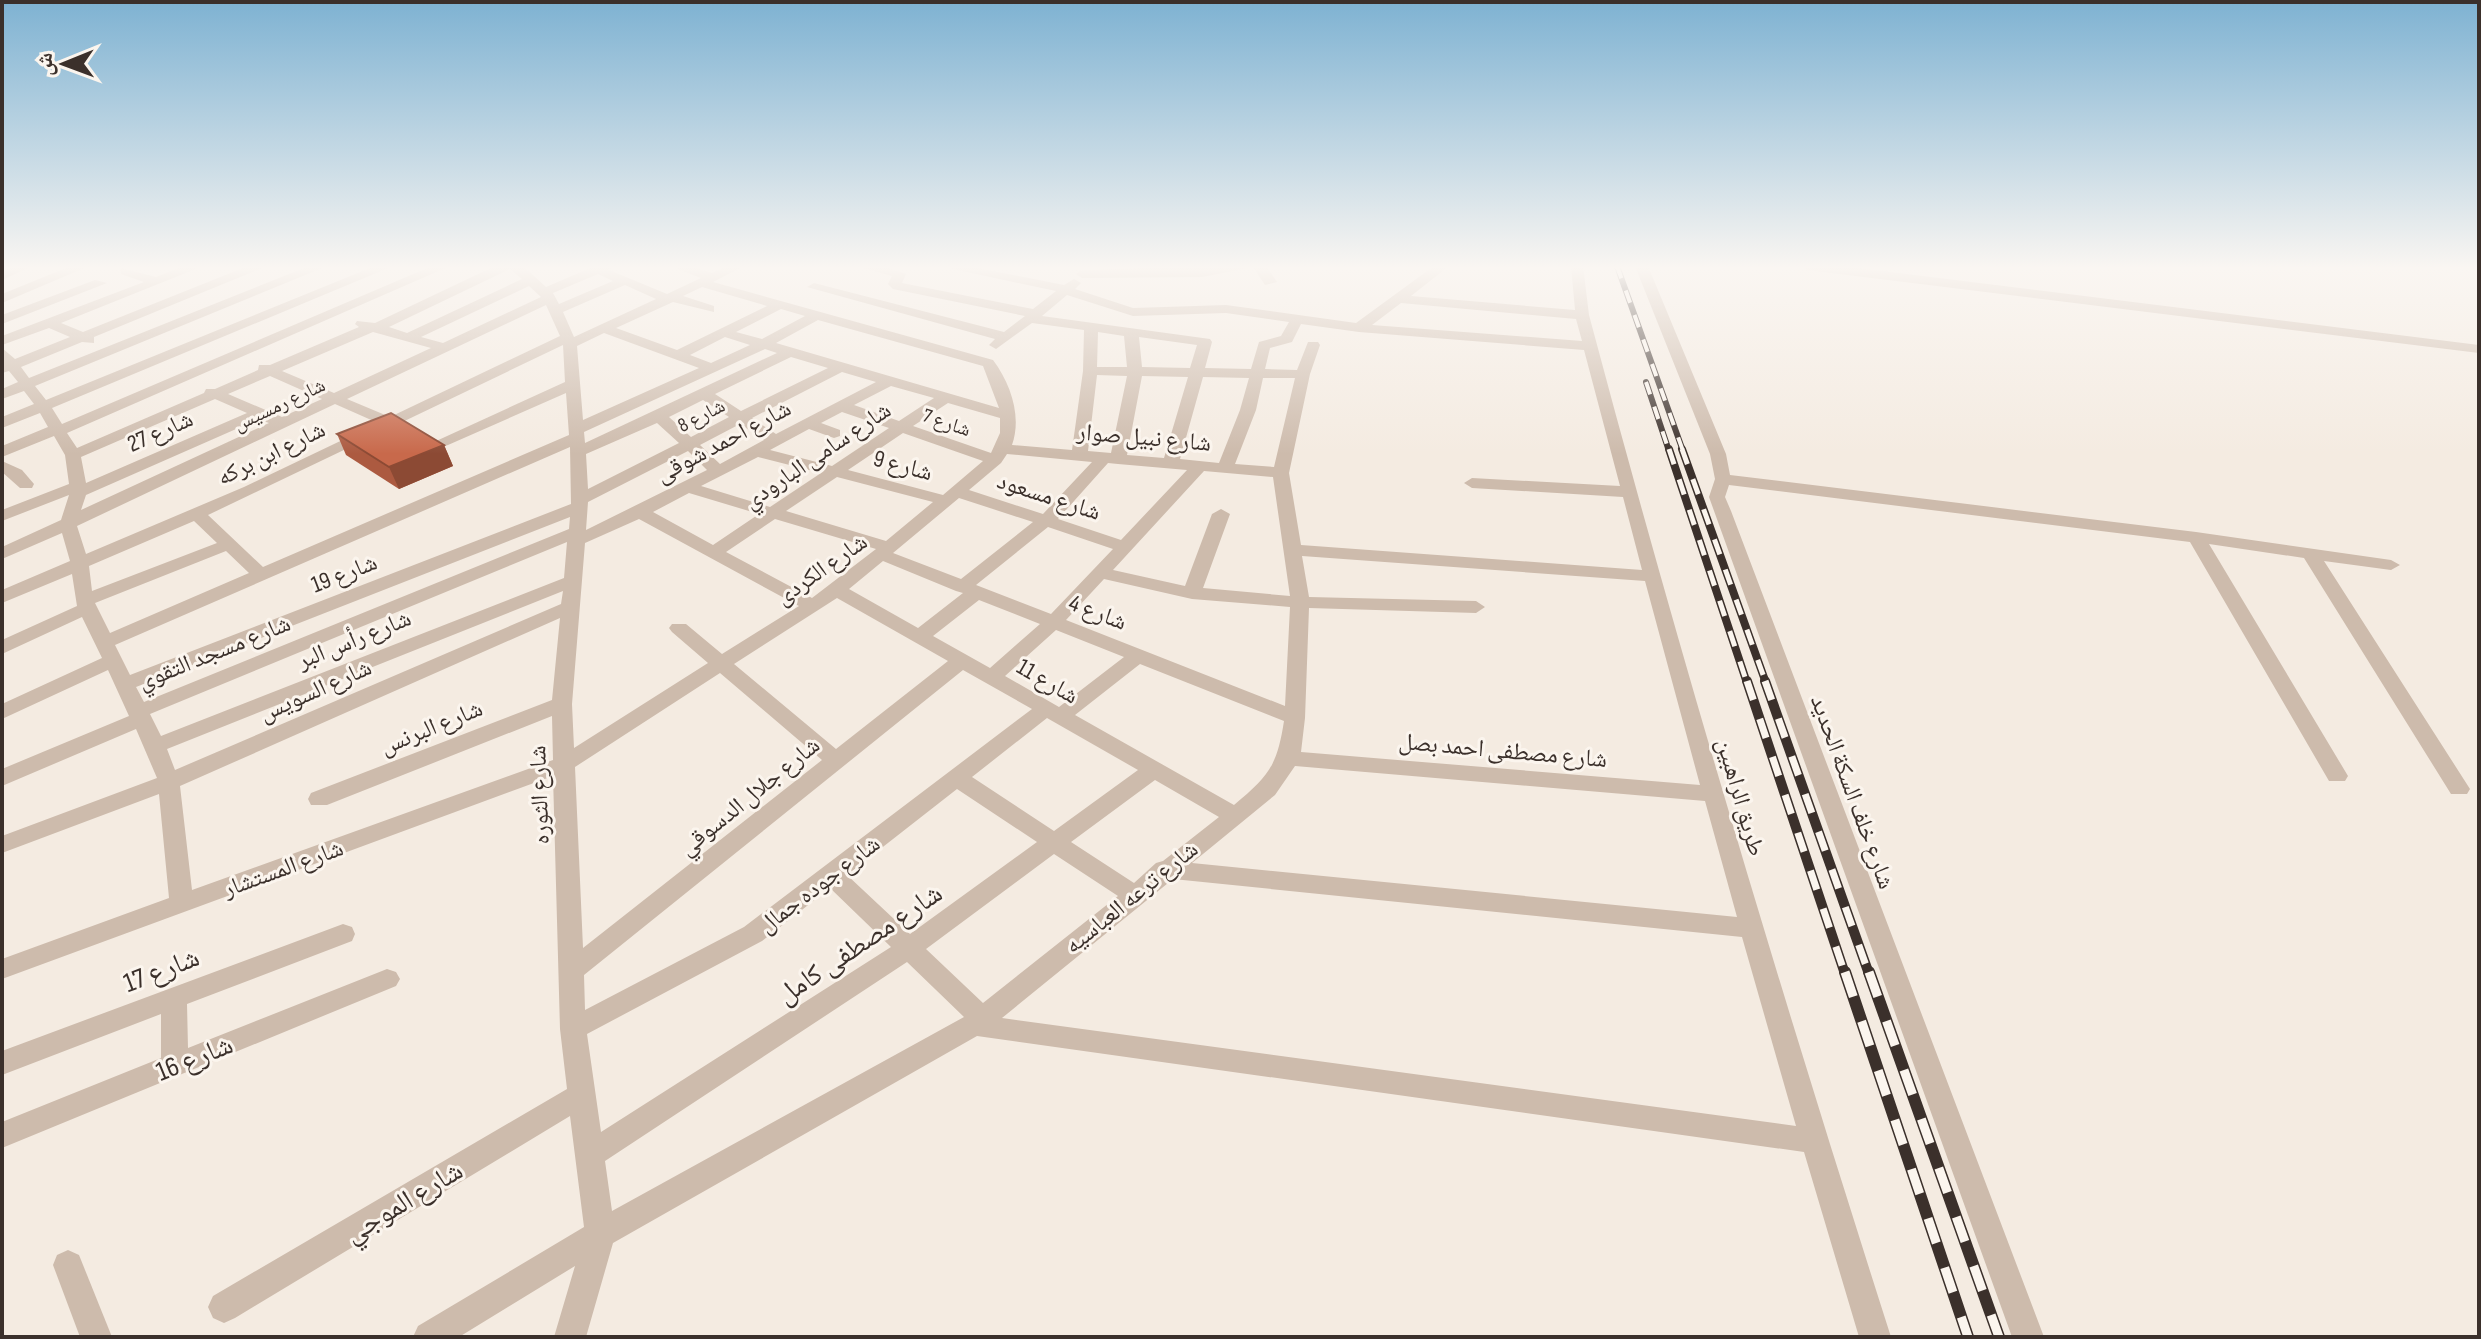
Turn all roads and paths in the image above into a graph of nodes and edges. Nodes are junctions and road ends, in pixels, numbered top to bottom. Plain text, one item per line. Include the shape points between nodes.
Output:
1 (35, 328) edge
2 (63, 328) edge
3 (104, 328) edge
4 (234, 328) edge
5 (298, 328) edge
6 (370, 328) edge
7 (379, 328) edge
8 (428, 328) edge
9 (471, 328) edge
10 (560, 328) edge
11 (602, 328) edge
12 (604, 328) edge
13 (734, 328) edge
14 (792, 328) edge
15 (866, 328) edge
16 (935, 328) edge
17 (973, 328) edge
18 (1018, 328) edge
19 (1091, 328) edge
20 (1111, 328) edge
21 (1292, 328) edge
22 (1365, 328) edge
23 (1585, 328) edge
24 (1667, 328) edge
25 (2313, 328) edge
26 (162, 329) joint
27 (1131, 331) junction
28 (725, 333) junction
29 (82, 337) junction
30 (409, 337) junction
31 (1006, 337) junction
32 (2, 341) edge
33 (568, 341) junction
34 (198, 343) junction
35 (919, 343) junction
36 (764, 344) junction
37 (1313, 345) dead end
38 (1590, 346) junction
39 (446, 348) junction
40 (111, 349) junction
41 (2479, 349) edge
42 (790, 352) junction
43 (232, 356) junction
44 (677, 356) junction
45 (977, 359) junction
46 (6, 362) edge
47 (146, 364) junction
48 (840, 367) junction
49 (712, 368) junction
50 (270, 370) junction
51 (1090, 371) junction
52 (1135, 372) junction
53 (1199, 372) junction
54 (1257, 373) junction
55 (1303, 374) junction
56 (180, 379) junction
57 (889, 381) junction
58 (26, 383) junction
59 (572, 385) junction
60 (2, 394) edge
61 (215, 394) junction
62 (704, 394) junction
63 (946, 397) junction
64 (336, 400) junction
65 (43, 406) junction
66 (812, 408) junction
67 (260, 413) junction
68 (659, 416) junction
69 (1010, 416) junction
70 (740, 418) junction
71 (388, 422) junction
72 (2, 423) edge
73 (284, 424) junction
74 (901, 427) junction
75 (58, 430) junction
76 (834, 433) dead end
77 (576, 440) junction
78 (776, 441) junction
79 (442, 442) edge
80 (688, 444) junction
81 (755, 451) junction
82 (2, 452) edge
83 (999, 454) junction
84 (73, 455) junction
85 (1079, 455) junction
86 (1111, 458) junction
87 (1171, 463) junction
88 (2, 466) edge
89 (1200, 466) junction
90 (1225, 468) junction
91 (718, 471) junction
92 (834, 472) junction
93 (1281, 473) junction
94 (1723, 479) junction
95 (1472, 483) dead end
96 (26, 484) dead end
97 (686, 487) junction
98 (79, 489) junction
99 (1629, 492) junction
100 (952, 496) junction
101 (580, 503) junction
102 (640, 512) junction
103 (773, 512) junction
104 (1221, 514) dead end
105 (198, 515) junction
106 (2, 516) edge
107 (1045, 520) junction
108 (68, 525) junction
109 (577, 536) junction
110 (2196, 537) junction
111 (229, 544) junction
112 (1126, 547) junction
113 (1291, 550) junction
114 (714, 552) junction
115 (887, 552) junction
116 (2, 554) edge
117 (2311, 554) junction
118 (80, 563) junction
119 (2391, 565) dead end
120 (1101, 573) junction
121 (261, 575) junction
122 (1653, 576) junction
123 (572, 581) junction
124 (970, 589) junction
125 (837, 590) junction
126 (1192, 593) junction
127 (2, 597) edge
128 (1300, 602) junction
129 (86, 604) junction
130 (813, 606) junction
131 (570, 607) junction
132 (1476, 607) dead end
133 (1053, 623) junction
134 (679, 628) dead end
135 (919, 637) junction
136 (2, 648) edge
137 (108, 652) junction
138 (1138, 656) junction
139 (961, 661) junction
140 (723, 665) junction
141 (991, 678) junction
142 (126, 684) junction
143 (562, 704) junction
144 (2, 712) edge
145 (1053, 713) junction
146 (139, 715) junction
147 (1295, 718) junction
148 (155, 746) junction
149 (1289, 758) junction
150 (836, 760) junction
151 (564, 764) junction
152 (1153, 770) junction
153 (2337, 776) dead end
154 (2, 778) edge
155 (957, 778) junction
156 (169, 782) junction
157 (2459, 789) dead end
158 (1713, 794) junction
159 (319, 799) dead end
160 (1234, 815) junction
161 (1055, 842) junction
162 (2, 845) edge
163 (1164, 869) junction
164 (832, 875) junction
165 (1134, 895) junction
166 (182, 905) junction
167 (1751, 928) junction
168 (343, 934) dead end
169 (909, 948) junction
170 (2, 969) edge
171 (571, 971) junction
172 (387, 979) dead end
173 (174, 998) junction
174 (978, 1022) junction
175 (573, 1029) junction
176 (2, 1063) edge
177 (175, 1065) junction
178 (581, 1095) junction
179 (2, 1135) edge
180 (1813, 1141) junction
181 (589, 1155) junction
182 (600, 1234) junction
183 (68, 1265) dead end
184 (224, 1307) dead end
185 (96, 1337) edge
186 (429, 1337) edge
187 (570, 1337) edge
188 (1875, 1337) edge
189 (2028, 1337) edge

1 - 32 street
2 - 29 street
3 - 29 street
4 - 34 street
5 - 43 street
6 - 50 street
7 - 30 street
8 - 30 street
9 - 39 street, شارع رمسيس
10 - 33 street, شارع الثوره
11 - 33 street, شارع ابن بركه
12 - 44 street
13 - 28 street
14 - 36 street
15 - 35 street
16 - 35 street
17 - 31 street
18 - 31 street
19 - 51 street
20 - 27 street
21 - 54 street via 1287,339 1264,345
22 - 38 street
23 - 38 street, طريق الراهبين
24 - 94 street, شارع خلف السكة الحديد via 1718,454
25 - 41 street
26 - 34 street
26 - 40 street
27 - 52 street
27 - 53 street via 1197,339 1206,345
28 - 36 street
28 - 44 street
29 - 40 street
29 - 46 street
30 - 39 street
31 - 45 street
33 - 59 street, شارع الثوره
33 - 71 street, شارع ابن بركه
34 - 43 street
34 - 47 street
35 - 45 street
36 - 42 street
36 - 49 street
37 - 55 street, شارع ترعه العباسيه
38 - 99 street, طريق الراهبين
39 - 64 street, شارع رمسيس
40 - 47 street
40 - 58 street
42 - 48 street
42 - 62 street
43 - 50 street
43 - 56 street
44 - 49 street
45 - 69 street via 992,366
46 - 58 street
47 - 56 street
47 - 65 street
48 - 57 street
48 - 66 street, شارع 8
49 - 77 street
50 - 61 street
50 - 64 street
51 - 52 street
51 - 85 street
52 - 53 street
52 - 86 street
53 - 54 street
53 - 87 street
54 - 55 street
54 - 90 street
55 - 93 street, شارع ترعه العباسيه
56 - 61 street
56 - 75 street
57 - 63 street
57 - 66 street, شارع احمد شوقى
58 - 60 street
58 - 65 street
59 - 77 street, شارع الثوره
59 - 79 street
61 - 67 street
61 - 84 street
62 - 68 street
62 - 70 street
63 - 69 street
63 - 74 street, شارع سامى البارودي
64 - 71 street
64 - 73 street, شارع رمسيس
65 - 72 street
65 - 75 street
66 - 70 street, شارع 8
66 - 74 street, شارع 7
66 - 76 street
66 - 78 street, شارع احمد شوقى
67 - 73 street
67 - 98 street, شارع 27
68 - 77 street
68 - 80 street
69 - 83 street via 1010,432
70 - 78 street
70 - 80 street, شارع 8
71 - 105 street, شارع ابن بركه
73 - 108 street, شارع رمسيس
74 - 83 street, شارع 7
74 - 92 street, شارع سامى البارودي
75 - 82 street
75 - 84 street
77 - 101 street, شارع الثوره
77 - 121 street
78 - 81 street, شارع احمد شوقى
80 - 91 street
80 - 101 street, شارع 8
81 - 91 street, شارع احمد شوقى
81 - 92 street, شارع 9
83 - 85 street, شارع نبيل صوار
83 - 100 street, شارع الكردى
84 - 98 street
85 - 86 street, شارع نبيل صوار
86 - 87 street, شارع نبيل صوار
86 - 107 street
87 - 89 street, شارع نبيل صوار
88 - 96 street
89 - 90 street, شارع نبيل صوار
89 - 112 street
90 - 93 street, شارع نبيل صوار
91 - 97 street, شارع احمد شوقى
92 - 100 street, شارع 9
92 - 103 street, شارع سامى البارودي
93 - 113 street, شارع ترعه العباسيه
94 - 110 street
94 - 189 street, شارع خلف السكة الحديد via 1717,497
95 - 99 street
97 - 102 street, شارع احمد شوقى
97 - 103 street, شارع 4
98 - 106 street, شارع 27
98 - 108 street
99 - 122 street, طريق الراهبين
100 - 107 street, شارع مسعود
100 - 115 street, شارع الكردى
101 - 109 street, شارع الثوره
101 - 142 street, شارع 19
102 - 109 street, شارع احمد شوقى
102 - 114 street
103 - 114 street, شارع سامى البارودي
103 - 115 street, شارع 4
104 - 126 street
105 - 111 street
105 - 118 street, شارع ابن بركه
107 - 112 street, شارع مسعود
107 - 124 street
108 - 116 street, شارع رمسيس
108 - 118 street
109 - 123 street, شارع الثوره
109 - 146 street, شارع مسجد التقوي
110 - 117 street
110 - 153 street
111 - 121 street
111 - 129 street
112 - 120 street
113 - 122 street
113 - 128 street, شارع ترعه العباسيه
114 - 130 street
115 - 124 street, شارع 4
115 - 125 street, شارع الكردى
117 - 119 street
117 - 157 street
118 - 127 street, شارع ابن بركه
118 - 129 street
120 - 126 street
120 - 133 street
121 - 137 street
122 - 158 street, طريق الراهبين
123 - 131 street, شارع الثوره
123 - 148 street, شارع رأس البر
124 - 133 street, شارع 4
124 - 135 street
125 - 130 street, شارع الكردى
125 - 135 street, شارع 11
126 - 128 street
128 - 132 street
128 - 147 street, شارع ترعه العباسيه
129 - 136 street
129 - 137 street
130 - 140 street, شارع الكردى
131 - 143 street, شارع الثوره
131 - 156 street, شارع السويس
133 - 138 street, شارع 4
133 - 141 street
134 - 140 street
135 - 139 street, شارع 11
137 - 142 street
137 - 144 street
138 - 145 street, شارع جوده جمال
138 - 147 street, شارع 4
139 - 141 street, شارع 11
139 - 150 street, شارع جلال الدسوقي
140 - 150 street
140 - 151 street, شارع الكردى
141 - 145 street, شارع 11
142 - 146 street
143 - 151 street, شارع الثوره
143 - 159 street, شارع البرنس
145 - 152 street, شارع 11
145 - 155 street, شارع جوده جمال
146 - 148 street
146 - 154 street, شارع مسجد التقوي
147 - 149 street, شارع ترعه العباسيه
148 - 156 street
149 - 158 street, شارع مصطفى احمد بصل
149 - 160 street, شارع ترعه العباسيه via 1267,790
150 - 171 street, شارع جلال الدسوقي
151 - 166 street, شارع المستشار
151 - 171 street, شارع الثوره
152 - 160 street, شارع 11
152 - 161 street, شارع مصطفى كامل
155 - 161 street
155 - 164 street, شارع جوده جمال
156 - 162 street, شارع السويس
156 - 166 street
158 - 167 street, طريق الراهبين
160 - 163 street, شارع ترعه العباسيه
161 - 165 street
161 - 169 street, شارع مصطفى كامل
163 - 165 street, شارع ترعه العباسيه
163 - 167 street
164 - 169 street
164 - 175 street, شارع جوده جمال via 753,934
165 - 174 street, شارع ترعه العباسيه
166 - 170 street, شارع المستشار
167 - 180 street, طريق الراهبين
168 - 173 street, شارع 17
169 - 174 street
169 - 181 street, شارع مصطفى كامل
171 - 175 street, شارع الثوره
172 - 177 street, شارع 16
173 - 176 street, شارع 17
173 - 177 street
174 - 180 street
174 - 182 street, شارع ترعه العباسيه
175 - 178 street, شارع الثوره
177 - 179 street, شارع 16
178 - 181 street, شارع الثوره
178 - 184 street, شارع الموجي
180 - 188 street, طريق الراهبين
181 - 182 street, شارع الثوره
182 - 186 street, شارع ترعه العباسيه
182 - 187 street, شارع الثوره
183 - 185 street

